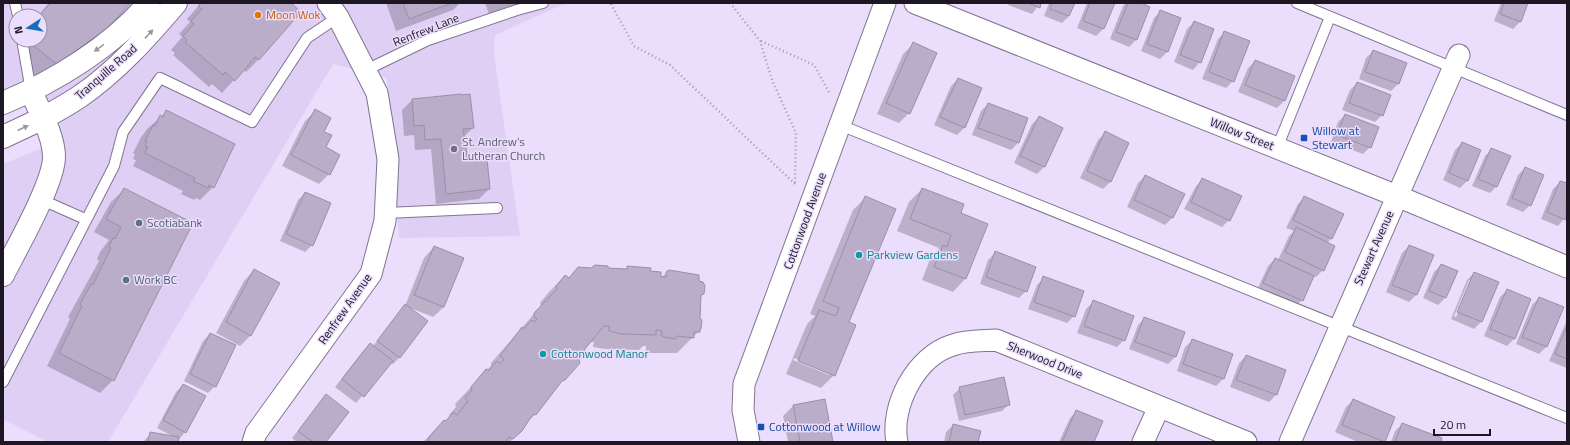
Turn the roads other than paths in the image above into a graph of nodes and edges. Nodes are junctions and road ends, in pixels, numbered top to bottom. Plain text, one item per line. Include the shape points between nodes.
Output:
1 (149, 3) edge
2 (176, 3) edge
3 (543, 3) edge
4 (885, 3) edge
5 (915, 3) edge
6 (1297, 3) edge
7 (333, 10) edge
8 (1330, 17) junction
9 (23, 48) edge
10 (1456, 61) junction
11 (366, 70) junction
12 (31, 91) junction
13 (3, 102) edge
14 (1567, 115) edge
15 (42, 119) junction
16 (840, 125) junction
17 (3, 137) edge
18 (1277, 148) junction
19 (1397, 196) junction
20 (40, 199) junction
21 (497, 208) dead end
22 (386, 213) junction
23 (85, 219) junction
24 (1567, 267) edge
25 (3, 275) edge
26 (1340, 326) junction
27 (3, 382) edge
28 (1159, 406) junction
29 (1567, 418) edge
30 (253, 442) edge
31 (749, 442) edge
32 (897, 442) edge
33 (1143, 442) edge
34 (1246, 442) edge
35 (1290, 442) edge

1 -> 12 main road, Tranquille Road via 111,39
15 -> 2 main road, Tranquille Road via 80,97 127,57
3 - 11 lane, Renfrew Lane via 428,40
4 - 16 street, Cottonwood Avenue
5 - 18 street, Willow Street
6 - 8 lane
7 - 11 street, Renfrew Avenue
7 - 23 lane via 307,38 252,122 160,78 123,132 114,166
8 - 10 lane
8 - 18 lane
9 - 12 lane
10 - 14 lane
10 - 19 street, Stewart Avenue
11 - 22 street, Renfrew Avenue via 377,93 388,159
12 - 13 main road, Tranquille Road
12 - 15 main road
17 -> 15 main road, Tranquille Road
15 - 20 main road via 52,140 54,157 51,173
16 - 26 lane
16 - 31 street, Cottonwood Avenue via 744,384 743,410
18 - 19 street, Willow Street
19 - 24 street, Willow Street
19 - 26 street, Stewart Avenue
20 - 23 lane
20 - 25 main road
21 - 22 lane
22 - 30 street, Renfrew Avenue via 371,274 256,433
23 - 27 lane
26 - 29 lane
26 - 35 street, Stewart Avenue
28 - 32 street, Sherwood Drive via 996,340 952,345 928,359 906,386 894,429
28 - 33 street
28 - 34 street, Sherwood Drive

